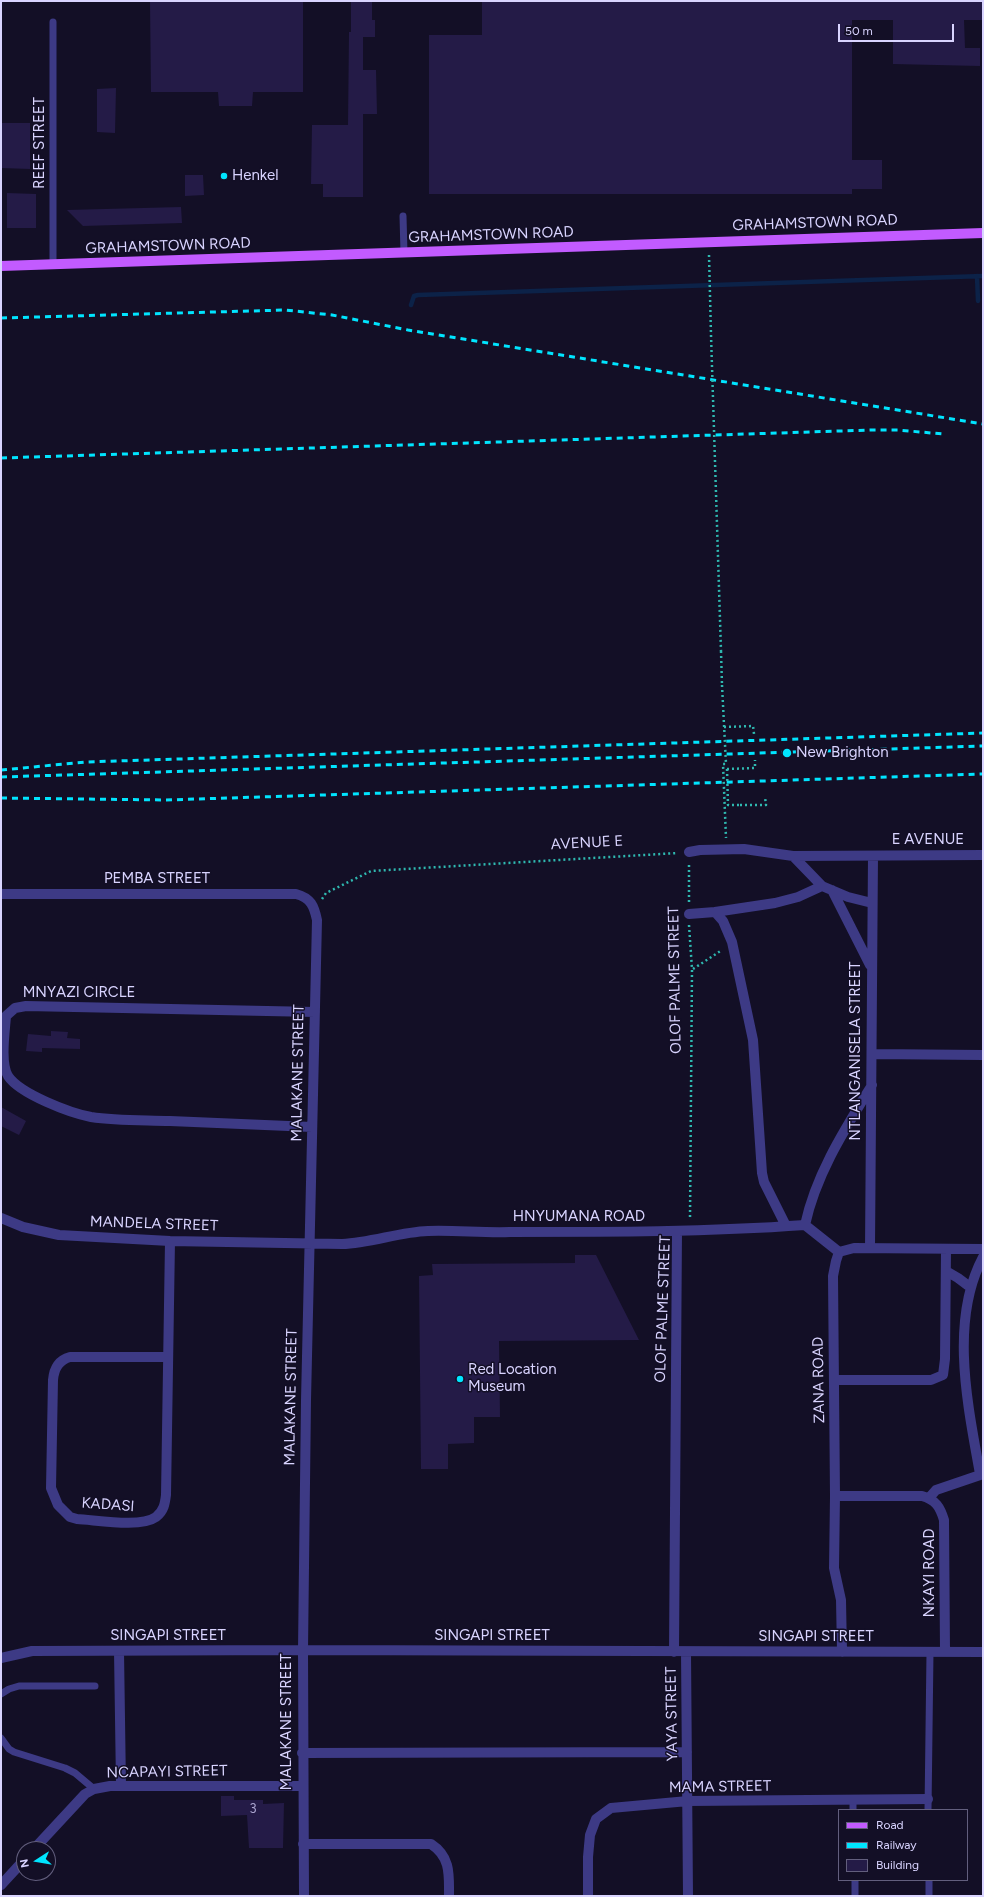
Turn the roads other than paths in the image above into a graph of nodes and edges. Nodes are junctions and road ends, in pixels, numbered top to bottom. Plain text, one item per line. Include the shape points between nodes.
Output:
1 (53, 22) dead end
2 (403, 216) dead end
3 (983, 233) edge
4 (404, 253) junction
5 (53, 264) junction
6 (1, 266) edge
7 (689, 852) road end
8 (983, 855) edge
9 (793, 856) junction
10 (873, 856) junction
11 (827, 888) junction
12 (1, 894) edge
13 (872, 904) junction
14 (312, 905) joint
15 (714, 912) junction
16 (689, 914) road end
17 (871, 967) junction
18 (315, 1012) junction
19 (872, 1054) junction
20 (983, 1055) edge
21 (872, 1085) junction
22 (312, 1127) junction
23 (1, 1218) edge
24 (805, 1225) junction
25 (786, 1226) junction
26 (677, 1231) junction
27 (170, 1241) junction
28 (309, 1243) junction
29 (870, 1247) junction
30 (983, 1249) edge
31 (946, 1250) junction
32 (840, 1252) junction
33 (983, 1257) edge
34 (946, 1271) junction
35 (970, 1288) junction
36 (167, 1357) junction
37 (834, 1380) junction
38 (982, 1474) edge
39 (835, 1496) junction
40 (929, 1498) junction
41 (303, 1650) junction
42 (119, 1651) junction
43 (945, 1651) junction
44 (674, 1652) junction
45 (686, 1652) junction
46 (842, 1652) junction
47 (930, 1652) junction
48 (983, 1652) edge
49 (1, 1658) edge
50 (96, 1686) dead end
51 (1, 1694) edge
52 (1, 1738) edge
53 (687, 1752) junction
54 (302, 1753) junction
55 (122, 1786) junction
56 (302, 1786) junction
57 (94, 1789) junction
58 (928, 1799) junction
59 (688, 1801) junction
60 (853, 1805) edge
61 (928, 1809) edge
62 (41, 1841) edge
63 (303, 1844) junction
64 (16, 1869) edge
65 (855, 1881) edge
66 (929, 1881) edge
67 (1, 1885) edge
68 (304, 1896) edge
69 (449, 1896) edge
70 (588, 1896) edge
71 (688, 1896) edge
72 (855, 1896) edge
73 (929, 1896) edge

1 - 5 lane, REEF STREET
2 - 4 lane
3 - 4 main road, GRAHAMSTOWN ROAD
4 - 5 main road, GRAHAMSTOWN ROAD
5 - 6 main road, GRAHAMSTOWN ROAD
7 - 9 street via 744,849
8 - 10 street, E AVENUE
9 - 10 street
9 - 11 street
10 - 13 street, NTLANGANISELA STREET
11 - 13 street
11 - 15 street via 775,903
11 - 17 street
12 - 14 street, PEMBA STREET via 296,894
13 - 17 street, NTLANGANISELA STREET
14 - 18 street, MALAKANE STREET via 317,920
15 - 16 street
15 - 25 street via 723,921 732,942 753,1040 764,1182
17 - 19 street, NTLANGANISELA STREET
18 - 22 street, MALAKANE STREET
18 - 22 street, MNYAZI CIRCLE via 26,1006 15,1008 6,1016 4,1042 7,1074 13,1082 33,1095 79,1114 91,1117
19 - 20 street
19 - 21 street, NTLANGANISELA STREET
21 - 24 street via 825,1166 808,1208
21 - 29 street, NTLANGANISELA STREET
22 - 28 street, MALAKANE STREET
23 - 27 street, MANDELA STREET via 23,1227 59,1235
24 - 25 street, HNYUMANA ROAD
24 - 32 street
25 - 26 street, HNYUMANA ROAD
26 - 28 street, HNYUMANA ROAD via 429,1231 403,1233 358,1243
26 - 44 street, OLOF PALME STREET
27 - 28 street, MANDELA STREET
27 - 36 street, KADASI
28 - 41 street, MALAKANE STREET
29 - 31 street
29 - 32 street
30 - 31 street
31 - 34 street
32 - 37 street, ZANA ROAD via 833,1276
33 - 35 street
34 - 35 street
34 - 37 street via 945,1366 942,1375 931,1380
35 - 38 street via 966,1304 964,1341 966,1388
36 - 36 street, KADASI via 70,1357 56,1367 53,1380 51,1488 58,1505 70,1517 142,1523 156,1518 163,1509 166,1487
37 - 39 street, ZANA ROAD
38 - 40 street via 936,1490
39 - 40 street
39 - 46 street, ZANA ROAD via 834,1568 841,1600
40 - 43 street, NKAYI ROAD via 939,1506 944,1520
41 - 42 street, SINGAPI STREET
41 - 44 street, SINGAPI STREET
41 - 54 street, MALAKANE STREET
42 - 49 street, SINGAPI STREET via 32,1651
42 - 55 street
43 - 47 street, SINGAPI STREET
43 - 48 street, SINGAPI STREET
44 - 45 street, SINGAPI STREET
45 - 46 street, SINGAPI STREET
45 - 53 street, YAYA STREET
46 - 47 street, SINGAPI STREET
47 - 58 lane
50 - 51 lane via 19,1686
52 - 57 lane via 14,1752 65,1768
53 - 54 street
53 - 59 street, YAYA STREET
54 - 56 street, MALAKANE STREET
55 - 56 street, NCAPAYI STREET
55 - 57 street, NCAPAYI STREET
56 - 63 street, MALAKANE STREET
57 - 62 street, NCAPAYI STREET via 85,1794
58 - 60 street, MAMA STREET
58 - 61 lane
59 - 60 street, MAMA STREET
59 - 70 street, MAMA STREET via 611,1808 603,1812 596,1819 590,1835
59 - 71 street, YAYA STREET
63 - 68 street, MALAKANE STREET
63 - 69 street via 431,1844 438,1849 449,1867
64 - 67 street
65 - 72 lane
66 - 73 lane

